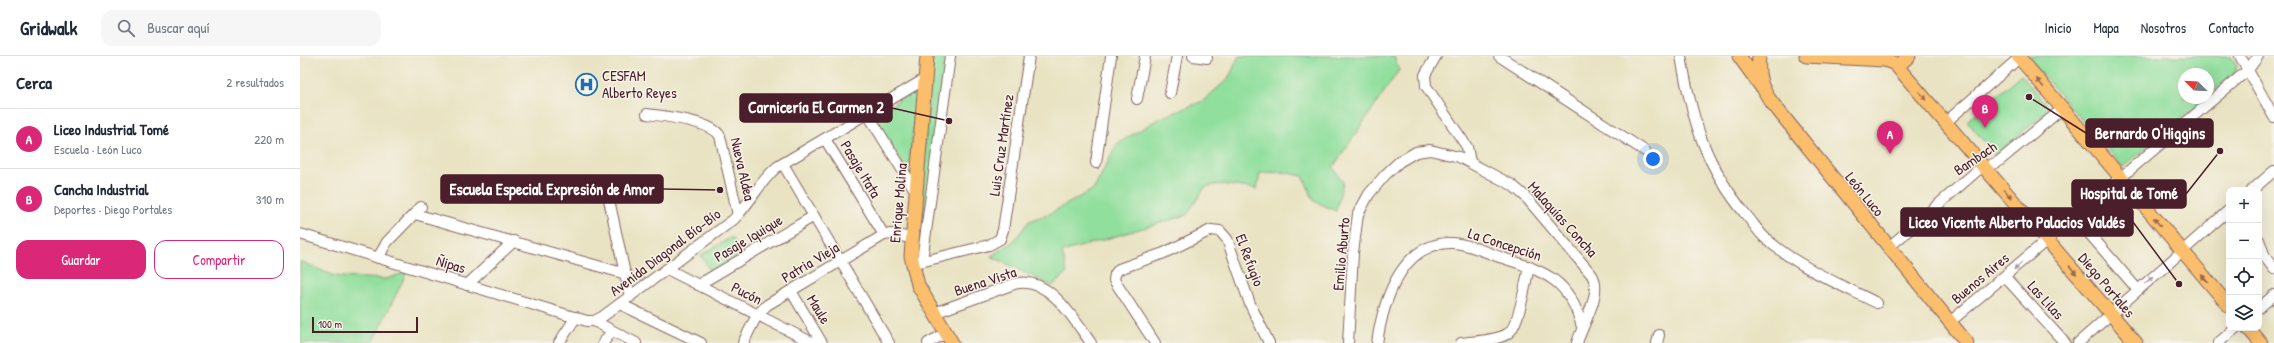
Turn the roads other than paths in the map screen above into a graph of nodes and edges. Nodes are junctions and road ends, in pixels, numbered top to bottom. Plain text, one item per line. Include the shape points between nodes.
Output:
1 (927, 56) edge
2 (950, 56) edge
3 (1029, 56) edge
4 (1111, 56) edge
5 (1145, 56) edge
6 (1177, 56) edge
7 (1193, 56) edge
8 (1436, 56) edge
9 (1499, 56) edge
10 (1681, 56) edge
11 (1739, 56) edge
12 (1759, 56) edge
13 (1806, 56) edge
14 (1909, 56) edge
15 (2240, 56) edge
16 (2258, 56) edge
17 (2018, 57) edge
18 (1207, 58) dead end
19 (1898, 66) junction
20 (2248, 70) junction
21 (925, 79) junction
22 (1762, 89) junction
23 (1170, 93) dead end
24 (1138, 98) dead end
25 (2062, 109) junction
26 (867, 113) junction
27 (647, 114) dead end
28 (2274, 117) edge
29 (1946, 122) junction
30 (825, 139) junction
31 (1645, 151) dead end
32 (1470, 162) junction
33 (1096, 163) dead end
34 (783, 164) junction
35 (1985, 167) junction
36 (2274, 171) edge
37 (2120, 179) junction
38 (2255, 187) edge
39 (915, 190) junction
40 (608, 195) dead end
41 (2226, 213) edge
42 (738, 215) junction
43 (814, 216) junction
44 (2075, 217) junction
45 (300, 234) edge
46 (884, 235) junction
47 (911, 238) junction
48 (2047, 240) junction
49 (514, 241) junction
50 (1888, 248) junction
51 (2262, 250) edge
52 (2182, 252) junction
53 (378, 258) junction
54 (840, 261) junction
55 (917, 262) junction
56 (1529, 266) junction
57 (666, 269) junction
58 (2274, 269) edge
59 (626, 274) junction
60 (2005, 277) junction
61 (467, 284) junction
62 (698, 286) junction
63 (2138, 290) junction
64 (791, 291) junction
65 (2274, 295) edge
66 (630, 296) junction
67 (1877, 303) dead end
68 (2226, 303) edge
69 (620, 304) junction
70 (2262, 305) edge
71 (934, 313) junction
72 (2111, 314) junction
73 (757, 315) junction
74 (576, 317) junction
75 (594, 321) junction
76 (1950, 322) junction
77 (1582, 327) junction
78 (612, 331) junction
79 (2232, 331) edge
80 (2251, 331) edge
81 (949, 338) edge
82 (559, 343) edge
83 (603, 343) edge
84 (636, 343) edge
85 (701, 343) edge
86 (743, 343) edge
87 (813, 343) edge
88 (822, 343) edge
89 (889, 343) edge
90 (928, 343) edge
91 (1091, 343) edge
92 (1155, 343) edge
93 (1269, 343) edge
94 (1348, 343) edge
95 (1378, 343) edge
96 (1461, 343) edge
97 (1577, 343) edge
98 (1967, 343) edge
99 (2065, 343) edge
100 (2078, 343) edge
101 (2136, 343) edge
102 (2218, 343) edge
103 (2261, 343) edge

1 - 21 main road, Enrique Molina
2 - 55 street, Enrique Molina
3 - 55 street, Luis Cruz Martínez via 1000,239 989,245
4 - 33 street
5 - 24 street
6 - 23 street
7 - 18 street
8 - 32 street via 1425,75 1426,86 1467,147
9 - 31 street
10 - 67 street via 1688,92 1704,146 1718,177 1733,200 1764,237 1797,261
11 - 22 main road
12 - 22 main road, León Luco
13 - 19 main road via 1884,60
14 - 19 main road
15 - 20 street
16 - 20 street, Buenos Aires
25 -> 17 main road
17 - 29 street
19 -> 29 main road, Diego Portales
20 - 28 street
20 - 37 street, Buenos Aires
21 - 26 street, Avenida Diagonal Bío-Bío
21 - 39 main road, Enrique Molina
22 - 50 main road, León Luco
25 - 35 street, Bambach via 1998,162
25 - 37 main road
26 - 30 street, Avenida Diagonal Bío-Bío
26 - 39 street
27 - 42 street, Nueva Aldea via 686,120 716,131 720,136
29 - 35 main road, Diego Portales
30 - 34 street, Avenida Diagonal Bío-Bío
30 - 46 street, Pasaje Itata
32 - 77 street, Malaquías Concha via 1521,193 1592,274 1596,284 1595,294
32 - 94 street, Emilio Aburto via 1441,152 1416,152 1392,168 1369,194 1360,210 1355,230
34 - 42 street, Avenida Diagonal Bío-Bío via 763,181
34 - 43 street
35 -> 48 main road, Diego Portales
35 - 50 street, Bambach via 1978,170
36 - 38 street
37 - 44 street, Buenos Aires
52 -> 37 main road
39 - 47 main road, Enrique Molina
40 - 59 street
41 - 52 street
42 - 57 street, Avenida Diagonal Bío-Bío
43 - 54 street
43 - 62 street, Pasaje Iquique
44 - 48 street, Buenos Aires
44 - 63 street
45 - 53 street, Ñipas
46 - 47 street
46 - 54 street, Patria Vieja
47 - 55 main road, Enrique Molina
48 -> 60 street, Buenos Aires
48 -> 72 main road, Diego Portales
49 - 53 street via 418,210 387,242
49 - 59 street
49 - 61 street
50 - 76 main road, León Luco
51 - 58 street
63 -> 52 street
68 -> 52 main road
53 - 61 street, Ñipas
54 - 64 street, Patria Vieja
54 - 89 street
55 - 71 main road, Enrique Molina via 918,285
56 - 77 street, La Concepción via 1551,276 1565,288
56 - 95 street, La Concepción via 1460,244 1444,244 1426,250 1409,262 1397,277 1385,309
56 - 96 street via 1511,332 1503,336
57 - 62 street, Pucón
57 - 66 street, Avenida Diagonal Bío-Bío
59 - 66 street
60 - 76 street, Buenos Aires
60 - 99 street, Las Lilas
61 - 74 street, Ñipas
62 - 73 street, Pucón
63 - 72 street
64 - 73 street, Patria Vieja via 764,307
64 - 88 street, Maule
65 - 70 street
66 - 69 street, Avenida Diagonal Bío-Bío
69 - 75 street, Avenida Diagonal Bío-Bío
69 - 85 street
71 - 81 main road, Enrique Molina
71 - 91 street, Buena Vista via 1014,284 1028,283 1056,298
72 - 100 street
72 - 101 main road, Diego Portales
73 - 86 street, Patria Vieja
73 - 87 street, Pucón
74 - 75 street, Ñipas
74 - 82 street
75 - 78 street, Ñipas
76 - 98 main road, León Luco
77 - 97 street, Malaquías Concha
78 - 83 street
78 - 84 street, Ñipas
79 - 102 street
80 - 103 main road
81 - 90 street
92 - 93 street, El Refugio via 1114,280 1114,276 1119,269 1164,253 1203,232 1214,229 1220,231 1227,239 1250,304

